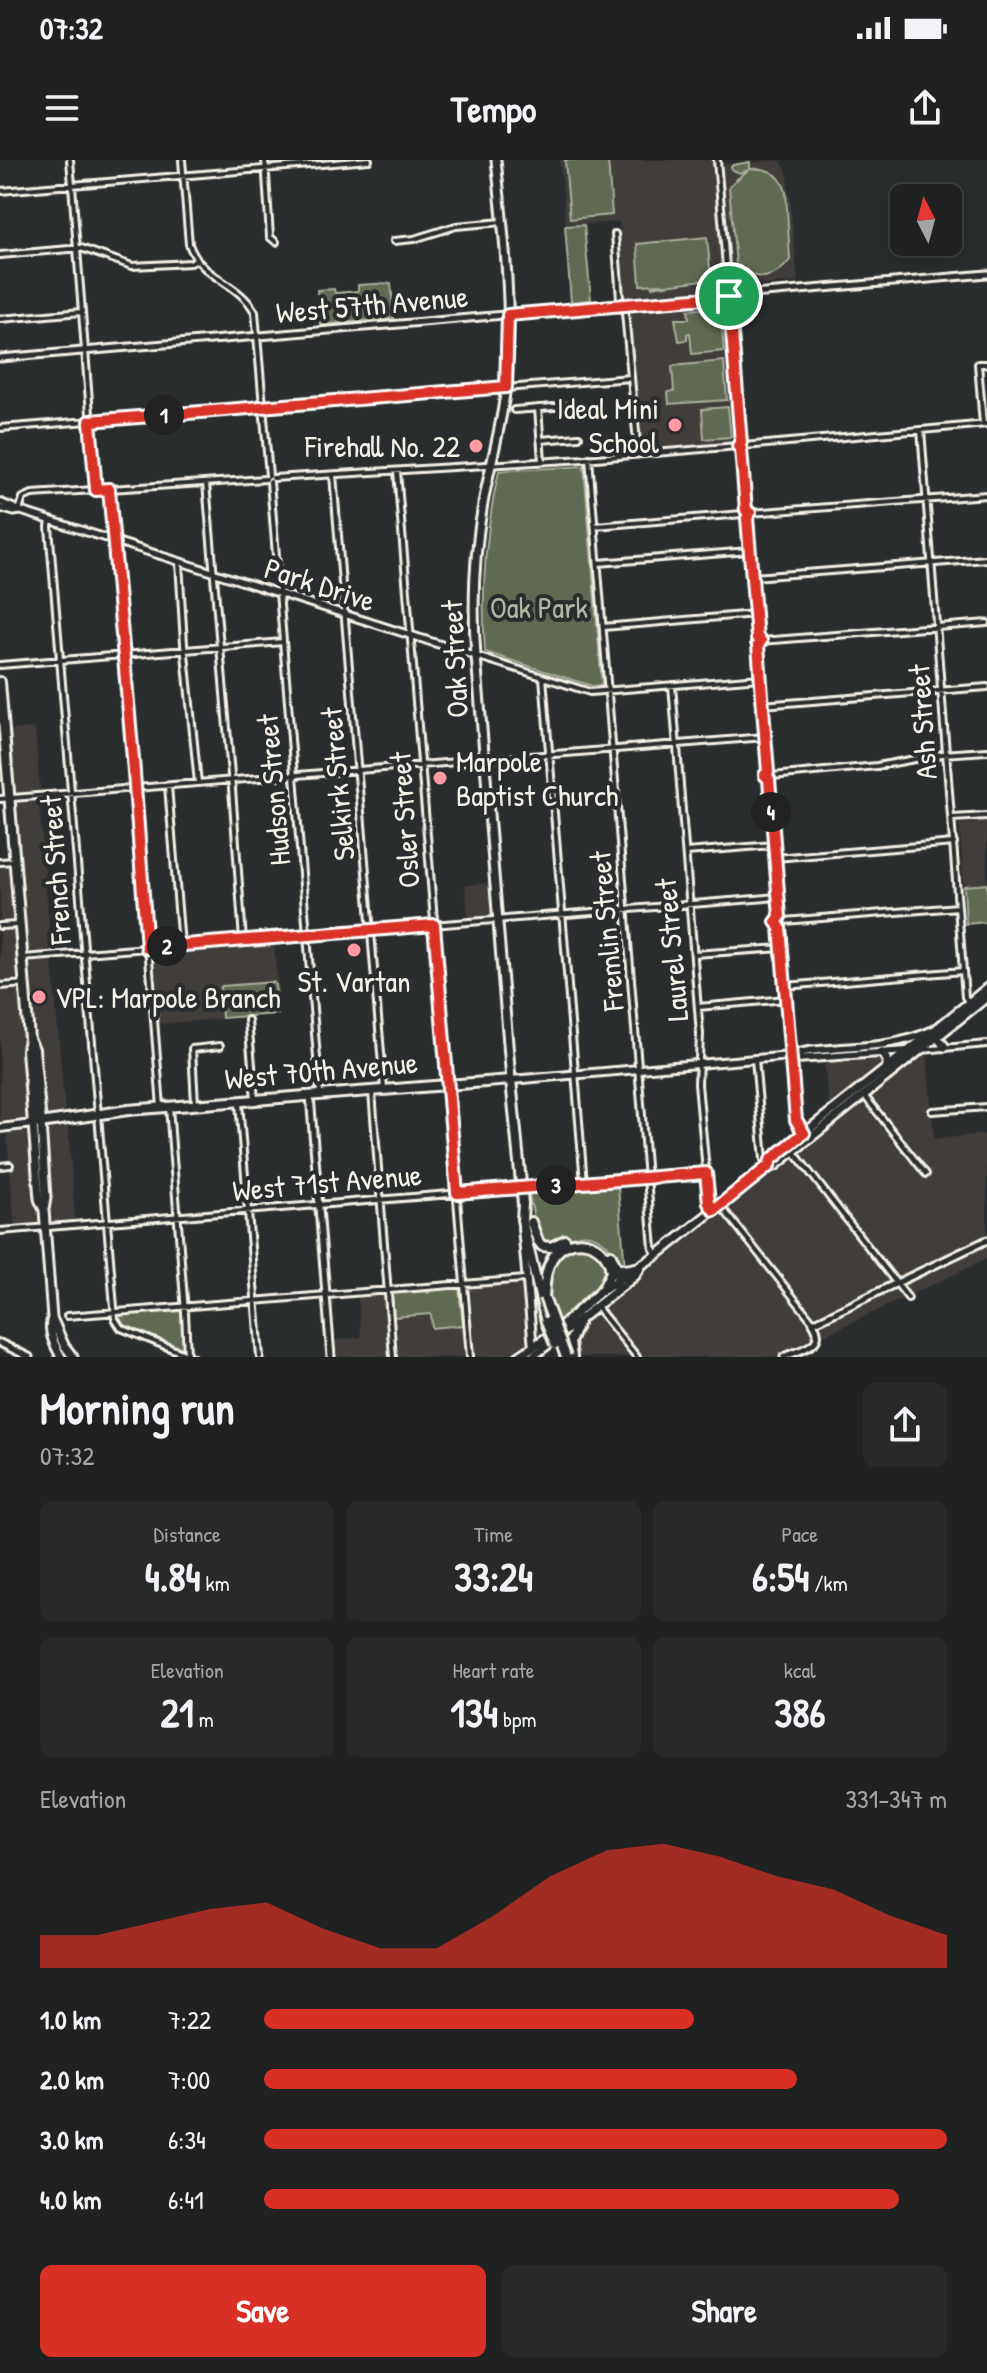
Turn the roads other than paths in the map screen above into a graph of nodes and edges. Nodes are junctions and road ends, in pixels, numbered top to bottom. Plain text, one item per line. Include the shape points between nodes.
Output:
1 (70, 160) edge
2 (182, 160) edge
3 (265, 160) edge
4 (369, 160) edge
5 (496, 160) edge
6 (717, 160) edge
7 (330, 162) edge
8 (265, 169) junction
9 (183, 176) junction
10 (72, 185) junction
11 (0, 191) edge
12 (502, 222) junction
13 (615, 234) dead end
14 (394, 241) dead end
15 (276, 242) dead end
16 (77, 249) junction
17 (0, 255) edge
18 (196, 260) junction
19 (987, 274) edge
20 (729, 296) junction
21 (623, 305) junction
22 (82, 312) junction
23 (508, 315) junction
24 (0, 319) edge
25 (258, 336) junction
26 (85, 351) junction
27 (0, 358) edge
28 (987, 364) edge
29 (631, 378) junction
30 (506, 387) junction
31 (567, 406) dead end
32 (263, 407) junction
33 (538, 408) junction
34 (514, 410) dead end
35 (90, 421) junction
36 (985, 424) edge
37 (0, 428) edge
38 (921, 430) junction
39 (579, 437) dead end
40 (540, 440) junction
41 (741, 446) junction
42 (638, 454) junction
43 (589, 458) junction
44 (542, 461) junction
45 (492, 465) junction
46 (397, 471) junction
47 (333, 475) junction
48 (269, 479) junction
49 (206, 483) junction
50 (109, 489) junction
51 (96, 490) junction
52 (987, 495) edge
53 (927, 499) junction
54 (0, 505) edge
55 (19, 511) junction
56 (746, 513) junction
57 (50, 521) junction
58 (595, 526) junction
59 (114, 541) junction
60 (749, 551) junction
61 (987, 559) edge
62 (179, 562) junction
63 (932, 562) junction
64 (598, 563) junction
65 (213, 573) junction
66 (752, 577) junction
67 (279, 594) junction
68 (755, 614) junction
69 (345, 615) junction
70 (987, 623) edge
71 (937, 626) junction
72 (603, 627) junction
73 (410, 635) junction
74 (758, 641) junction
75 (283, 642) junction
76 (220, 647) junction
77 (185, 650) junction
78 (124, 655) junction
79 (476, 656) junction
80 (60, 660) junction
81 (0, 665) edge
82 (543, 677) junction
83 (760, 678) junction
84 (0, 682) edge
85 (672, 685) junction
86 (987, 687) edge
87 (942, 690) junction
88 (608, 691) junction
89 (762, 705) junction
90 (765, 737) junction
91 (2, 738) edge
92 (677, 744) junction
93 (613, 749) junction
94 (987, 751) edge
95 (947, 754) junction
96 (549, 755) junction
97 (485, 760) junction
98 (422, 765) junction
99 (359, 770) junction
100 (295, 776) junction
101 (769, 776) junction
102 (232, 780) junction
103 (198, 783) junction
104 (168, 786) junction
105 (135, 788) junction
106 (71, 794) junction
107 (5, 799) edge
108 (987, 816) edge
109 (952, 818) junction
110 (954, 843) junction
111 (774, 845) junction
112 (686, 852) junction
113 (775, 858) junction
114 (15, 861) junction
115 (0, 862) edge
116 (778, 897) junction
117 (690, 904) junction
118 (958, 907) junction
119 (626, 909) junction
120 (562, 914) junction
121 (498, 920) junction
122 (781, 922) junction
123 (20, 925) junction
124 (434, 925) junction
125 (0, 926) edge
126 (371, 930) junction
127 (306, 935) junction
128 (243, 940) junction
129 (181, 945) junction
130 (147, 948) junction
131 (782, 948) junction
132 (83, 953) junction
133 (694, 954) junction
134 (23, 958) junction
135 (963, 971) junction
136 (25, 984) junction
137 (0, 986) edge
138 (785, 986) junction
139 (987, 988) edge
140 (987, 997) edge
141 (786, 999) junction
142 (971, 1005) junction
143 (698, 1007) junction
144 (248, 1020) dead end
145 (939, 1027) junction
146 (937, 1037) junction
147 (987, 1044) edge
148 (220, 1046) dead end
149 (945, 1047) junction
150 (915, 1050) junction
151 (882, 1053) junction
152 (791, 1056) junction
153 (755, 1059) junction
154 (700, 1063) junction
155 (639, 1068) junction
156 (887, 1069) junction
157 (576, 1075) junction
158 (511, 1080) junction
159 (447, 1084) junction
160 (384, 1089) junction
161 (371, 1090) junction
162 (861, 1092) junction
163 (320, 1094) junction
164 (310, 1095) junction
165 (255, 1099) junction
166 (239, 1101) junction
167 (195, 1104) junction
168 (165, 1107) junction
169 (987, 1107) edge
170 (932, 1111) dead end
171 (98, 1113) junction
172 (37, 1124) junction
173 (0, 1128) edge
174 (804, 1133) junction
175 (791, 1149) junction
176 (10, 1165) dead end
177 (0, 1166) edge
178 (769, 1166) junction
179 (706, 1173) junction
180 (926, 1174) dead end
181 (647, 1178) junction
182 (584, 1183) junction
183 (521, 1188) junction
184 (457, 1193) junction
185 (380, 1200) junction
186 (319, 1205) junction
187 (717, 1208) junction
188 (248, 1211) junction
189 (178, 1216) junction
190 (526, 1221) junction
191 (107, 1222) junction
192 (45, 1227) junction
193 (0, 1231) edge
194 (987, 1240) edge
195 (657, 1255) junction
196 (617, 1267) junction
197 (640, 1267) junction
198 (525, 1279) junction
199 (896, 1282) junction
200 (464, 1283) junction
201 (617, 1285) junction
202 (387, 1290) junction
203 (602, 1290) junction
204 (542, 1294) junction
205 (326, 1295) junction
206 (908, 1298) dead end
207 (256, 1300) junction
208 (185, 1306) junction
209 (596, 1306) junction
210 (114, 1312) junction
211 (67, 1316) dead end
212 (580, 1319) junction
213 (813, 1323) junction
214 (0, 1343) edge
215 (533, 1355) edge
216 (64, 1356) edge
217 (189, 1356) edge
218 (567, 1356) edge
219 (29, 1357) edge
220 (260, 1357) edge
221 (331, 1357) edge
222 (393, 1357) edge
223 (470, 1357) edge
224 (518, 1357) edge
225 (637, 1357) edge
226 (784, 1357) edge

1 - 10 street
2 - 9 street
3 - 8 street
4 - 7 street
5 - 12 main road, Oak Street
6 - 20 street
7 - 8 street
8 - 9 street
8 - 15 street via 270,237
9 - 10 street
9 - 18 street via 189,244
10 - 11 street
10 - 16 street
12 - 14 street via 456,226
12 - 23 main road, Oak Street
13 - 21 street
16 - 17 street
16 - 18 street via 132,266
16 - 22 street
18 - 25 street, Hudson Street via 249,301
19 - 20 street, West 57th Avenue
20 - 21 street, West 57th Avenue
20 - 41 street
21 - 23 street, West 57th Avenue
21 - 29 street
22 - 24 street
22 - 26 street
23 - 25 street, West 57th Avenue
23 - 30 main road, Oak Street
25 - 26 street, West 57th Avenue
25 - 32 street, Hudson Street
26 - 27 street, West 57th Avenue
26 - 35 street
28 - 36 street via 978,364
29 - 30 street
29 - 42 street
30 - 32 street
30 - 45 main road, Oak Street
31 - 33 street
32 - 35 street
32 - 48 street, Hudson Street
33 - 34 street
33 - 40 street
35 - 37 street
35 - 51 street
36 - 38 street
38 - 41 street
38 - 53 street, Ash Street
39 - 40 street
40 - 44 street
41 - 42 street
41 - 56 street
42 - 43 street
43 - 44 street
43 - 58 street, Fremlin Street
44 - 45 street
45 - 46 street
45 - 79 main road, Oak Street via 475,563
46 - 47 street
46 - 73 street, Osler Street
47 - 48 street
47 - 69 street, Selkirk Street
48 - 49 street
48 - 67 street, Hudson Street
49 - 50 street
49 - 65 street
50 - 51 street
50 - 59 street
51 - 55 street via 28,495
52 - 53 street
53 - 56 street
53 - 63 street, Ash Street
54 - 55 street, Park Drive
55 - 57 street, Park Drive
56 - 58 street
56 - 60 street
57 - 59 street, Park Drive
57 - 80 street, French Street
58 - 64 street, Fremlin Street
59 - 62 street, Park Drive
59 - 78 street
60 - 64 street
60 - 66 street
61 - 63 street
62 - 65 street, Park Drive
62 - 77 street
63 - 66 street
63 - 71 street, Ash Street
64 - 72 street, Fremlin Street
65 - 67 street, Park Drive
65 - 76 street
66 - 68 street
67 - 69 street, Park Drive
67 - 75 street, Hudson Street
68 - 72 street
68 - 74 street
69 - 73 street, Park Drive
69 - 99 street, Selkirk Street
70 - 71 street
71 - 74 street
71 - 87 street, Ash Street
72 - 88 street, Fremlin Street
73 - 79 street, Park Drive
73 - 98 street, Osler Street
74 - 83 street
75 - 76 street
75 - 100 street, Hudson Street
76 - 77 street
76 - 102 street
77 - 78 street
77 - 103 street
78 - 80 street
78 - 105 street
79 - 82 street, Park Drive
79 - 97 main road, Oak Street
80 - 81 street
80 - 106 street, French Street
82 - 88 street, Park Drive via 583,690
82 - 96 street
83 - 85 street, Park Drive
83 - 89 street
84 - 91 highway
85 - 88 street, Park Drive
85 - 92 street, Laurel Street
86 - 87 street
87 - 89 street
87 - 95 street, Ash Street
88 - 93 street, Fremlin Street
89 - 90 street
90 - 92 street
90 - 101 street
91 - 107 highway
92 - 93 street
92 - 112 street, Laurel Street
93 - 96 street
93 - 119 street, Fremlin Street
94 - 95 street
95 - 101 street
95 - 109 street, Ash Street
96 - 97 street
96 - 120 street
97 - 98 street
97 - 121 main road, Oak Street
98 - 99 street
98 - 124 street, Osler Street
99 - 100 street
99 - 126 street, Selkirk Street
100 - 102 street
100 - 127 street, Hudson Street
101 - 111 street
102 - 103 street
102 - 128 street
103 - 104 street
104 - 105 street
104 - 129 street
105 - 106 street
105 - 130 street
106 - 107 street
106 - 132 street, French Street
107 - 114 highway
108 - 109 street
109 - 110 street, Ash Street
110 - 113 street
110 - 118 street, Ash Street
111 - 112 street
111 - 113 street
112 - 117 street, Laurel Street
113 - 116 street
114 - 115 street
114 - 123 highway
116 - 117 street
116 - 122 street
117 - 119 street
117 - 133 street, Laurel Street
118 - 122 street
118 - 135 street, Ash Street
119 - 120 street
119 - 155 street, Fremlin Street
120 - 121 street
120 - 157 street
121 - 124 street
121 - 158 main road, Oak Street
122 - 131 street
123 - 125 street
123 - 134 highway
124 - 126 street
124 - 159 street, Osler Street
126 - 127 street
126 - 160 street, Selkirk Street
127 - 128 street
127 - 163 street, Hudson Street
128 - 129 street
129 - 130 street
130 - 132 street
130 - 168 street
131 - 133 street
131 - 138 street
132 - 134 street
132 - 171 street, French Street
133 - 143 street, Laurel Street
134 - 136 highway
135 - 138 street
135 - 142 street, Ash Street via 965,997
136 - 137 street
136 - 172 highway
138 - 141 street
139 - 142 main road
140 - 142 main road
141 - 143 street
141 - 152 street
142 - 145 main road
142 - 146 main road
143 - 154 street, Laurel Street
144 - 165 street
145 - 150 main road
145 - 152 main road, West 70th Avenue via 894,1044
146 - 149 main road
146 - 150 main road
147 - 149 street, West 70th Avenue
148 - 167 street via 192,1049
149 - 150 street, West 70th Avenue
150 - 151 main road, West 70th Avenue
150 - 156 main road
150 - 162 main road
151 - 152 main road, West 70th Avenue
151 - 156 main road
152 - 153 main road, West 70th Avenue
152 - 174 street via 796,1120
153 - 154 main road, West 70th Avenue
153 - 178 street via 764,1160
154 - 155 main road, West 70th Avenue
154 - 179 street, Laurel Street
155 - 157 main road, West 70th Avenue
155 - 181 street, Fremlin Street
156 - 162 main road
157 - 158 main road, West 70th Avenue
157 - 182 street
158 - 159 highway, West 70th Avenue
158 - 183 highway, Oak Street
159 - 160 highway, West 70th Avenue
159 - 184 street, Osler Street
160 - 161 highway, West 70th Avenue
161 - 163 highway, West 70th Avenue
161 - 185 street
162 - 174 main road
162 - 175 main road
162 - 180 street
163 - 164 highway, West 70th Avenue
164 - 165 highway, West 70th Avenue
164 - 186 street
165 - 166 highway, West 70th Avenue
166 - 167 highway, West 70th Avenue
166 - 188 street
167 - 168 highway, West 70th Avenue
168 - 171 highway, West 70th Avenue
168 - 189 street
169 - 170 street
171 - 172 highway, West 70th Avenue
171 - 191 street, French Street
172 - 173 main road, West 70th Avenue
172 - 192 main road
174 - 175 main road
175 - 178 main road
175 - 199 street
176 - 177 street
178 - 187 main road
179 - 181 street, West 71st Avenue
179 - 187 street, Laurel Street via 709,1203
181 - 182 street, West 71st Avenue
181 - 195 street, Fremlin Street
182 - 183 street, West 71st Avenue
183 - 184 street, West 71st Avenue
183 - 190 highway, Oak Street
184 - 185 street, West 71st Avenue
184 - 200 street, Osler Street
185 - 186 street, West 71st Avenue
185 - 202 street
186 - 188 street, West 71st Avenue
186 - 205 street
187 - 195 main road
187 - 213 street, Laurel Street
188 - 189 street, West 71st Avenue
188 - 207 street
189 - 191 street, West 71st Avenue
189 - 208 street
190 - 196 highway via 542,1246 590,1238 607,1249
190 - 198 main road, Oak Street
190 - 204 highway, Oak Street
191 - 192 street, West 71st Avenue
191 - 210 street, French Street
192 - 193 street, West 71st Avenue
192 - 216 main road via 50,1325
194 - 199 street
195 - 197 main road
196 - 197 highway
196 - 201 highway
197 - 201 main road
198 - 200 street
198 - 215 main road, Oak Street
199 - 206 street
199 - 213 street
200 - 202 street
200 - 223 street, Osler Street
201 - 203 main road
201 - 209 main road
202 - 205 street
202 - 222 street
203 - 204 highway via 611,1272 606,1255 592,1243 578,1242 552,1258
203 - 215 main road
204 - 218 highway, Oak Street, bridge
205 - 207 street
205 - 221 street
207 - 208 street
207 - 220 street
208 - 210 street
208 - 217 street
209 - 212 main road
209 - 225 street
210 - 211 street
210 - 217 street via 121,1328
212 - 215 main road
212 - 218 highway
213 - 226 street, Laurel Street via 818,1339
214 - 219 street
215 - 224 main road

